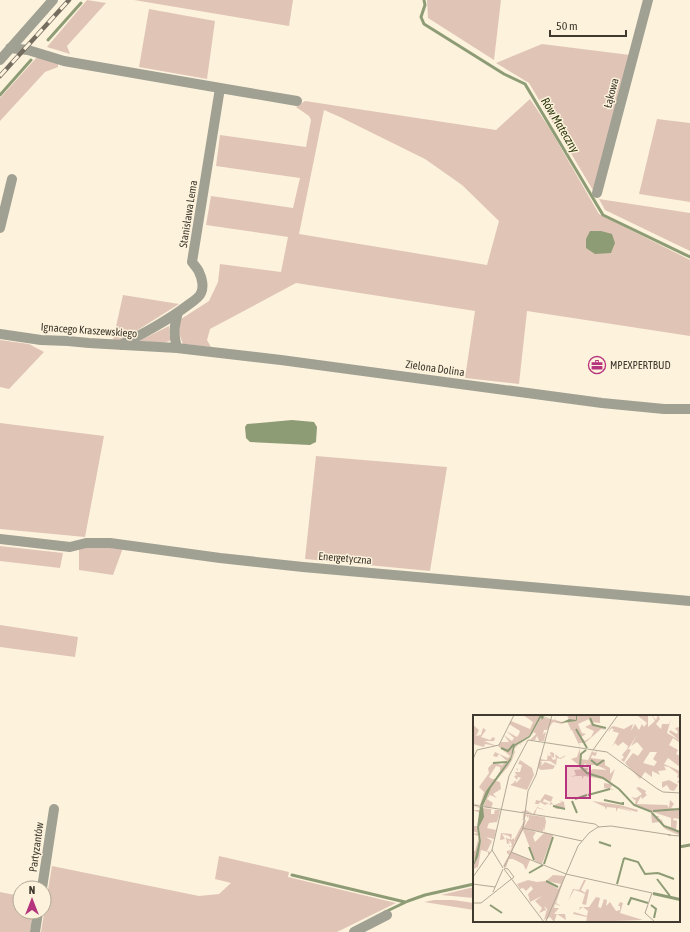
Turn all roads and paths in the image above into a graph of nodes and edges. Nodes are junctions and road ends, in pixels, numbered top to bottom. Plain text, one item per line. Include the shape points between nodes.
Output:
1 (54, 0) edge
2 (648, 0) edge
3 (10, 48) junction
4 (0, 60) edge
5 (220, 88) junction
6 (297, 101) dead end
7 (12, 179) dead end
8 (597, 193) dead end
9 (0, 228) edge
10 (178, 312) junction
11 (0, 334) edge
12 (122, 345) junction
13 (177, 348) junction
14 (690, 410) edge
15 (0, 539) edge
16 (690, 601) edge
17 (54, 809) dead end
18 (43, 880) edge
19 (387, 915) dead end
20 (37, 920) edge
21 (35, 932) edge
22 (354, 932) edge

1 - 3 street
2 - 8 street, Łąkowa
3 - 4 street
3 - 5 street via 28,50 64,61
5 - 6 street
5 - 10 street, Stanisława Lema via 192,262 200,272 202,292
7 - 9 street
10 - 12 street, Stanisława Lema
10 - 13 street via 174,328
11 - 12 street, Ignacego Kraszewskiego via 41,340
12 - 13 street, Ignacego Kraszewskiego
13 - 14 street, Zielona Dolina via 602,403
15 - 16 street, Energetyczna via 70,546 110,543 295,566
17 - 18 street, Partyzantów
19 - 22 street
20 - 21 street

